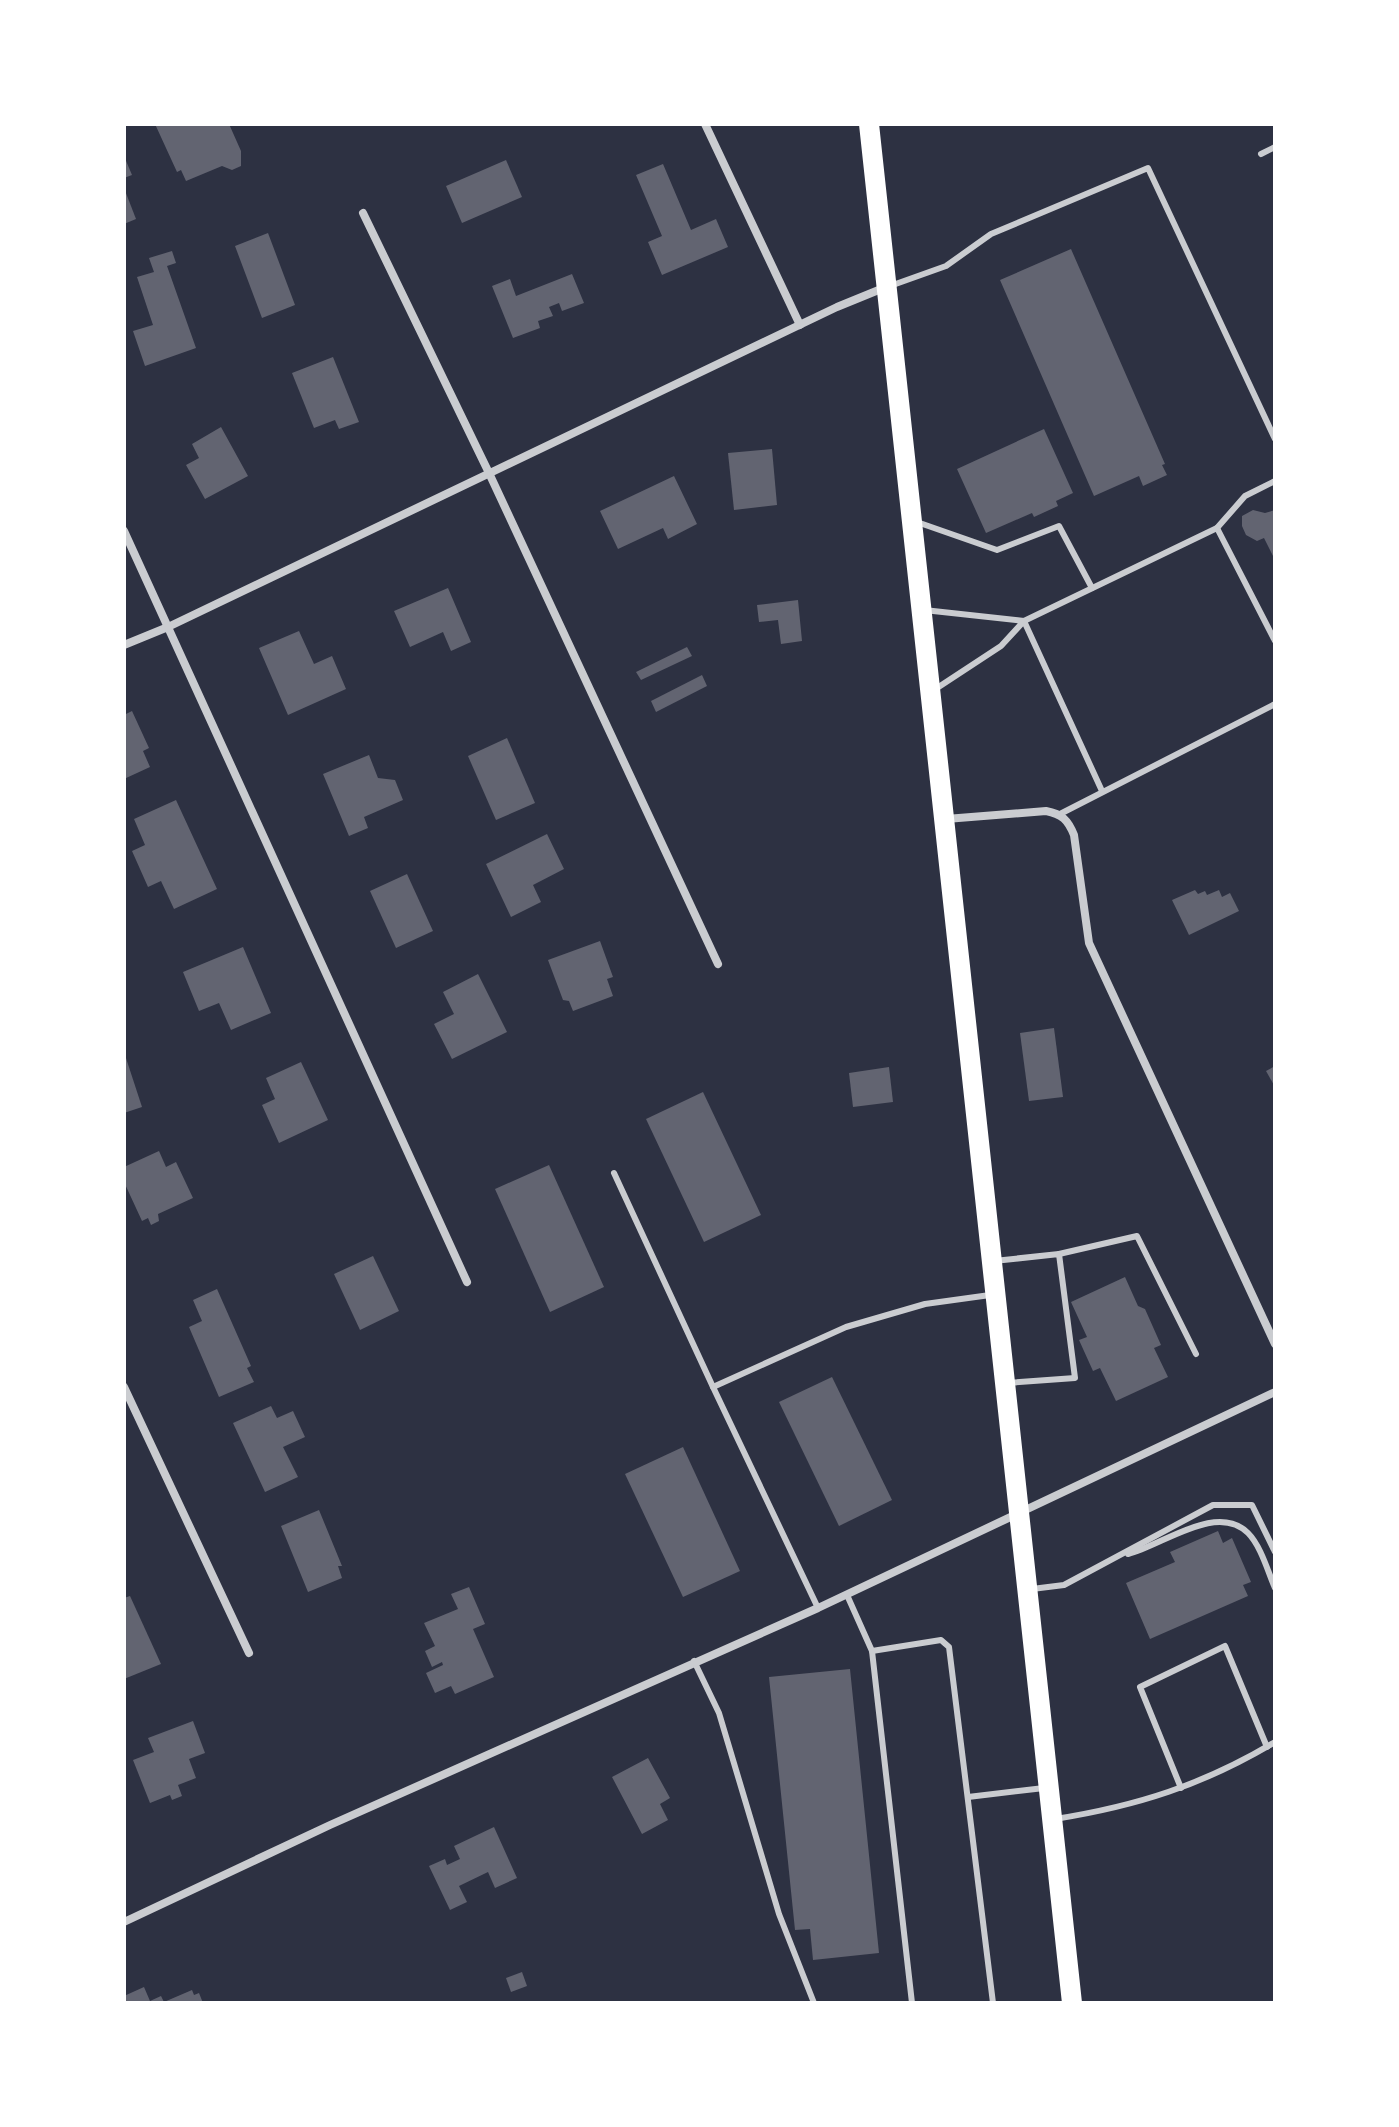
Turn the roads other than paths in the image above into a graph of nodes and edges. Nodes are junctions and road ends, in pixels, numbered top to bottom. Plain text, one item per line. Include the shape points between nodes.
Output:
1 (705, 124) edge
2 (869, 124) edge
3 (1275, 147) edge
4 (1261, 154) dead end
5 (363, 213) dead end
6 (887, 287) junction
7 (800, 325) junction
8 (1275, 439) edge
9 (489, 473) junction
10 (1275, 481) edge
11 (911, 520) junction
12 (1217, 528) junction
13 (124, 531) edge
14 (1092, 588) junction
15 (921, 609) junction
16 (1024, 621) junction
17 (168, 627) junction
18 (1275, 641) edge
19 (124, 645) edge
20 (930, 693) junction
21 (1275, 704) edge
22 (1102, 791) junction
23 (1060, 814) junction
24 (944, 819) junction
25 (718, 964) dead end
26 (614, 1173) dead end
27 (1059, 1254) junction
28 (990, 1261) junction
29 (467, 1282) dead end
30 (994, 1295) junction
31 (1275, 1344) edge
32 (1196, 1354) dead end
33 (1004, 1383) junction
34 (124, 1387) edge
35 (713, 1387) junction
36 (1275, 1392) edge
37 (1019, 1514) junction
38 (1275, 1552) edge
39 (1115, 1558) junction
40 (1275, 1588) edge
41 (1027, 1590) junction
42 (847, 1595) junction
43 (818, 1608) junction
44 (872, 1651) junction
45 (249, 1653) dead end
46 (694, 1661) junction
47 (1275, 1742) edge
48 (1267, 1747) junction
49 (1048, 1788) junction
50 (1181, 1788) junction
51 (968, 1797) junction
52 (1051, 1820) junction
53 (124, 1922) edge
54 (814, 2003) edge
55 (912, 2003) edge
56 (993, 2003) edge
57 (1072, 2003) edge

1 - 7 street
2 - 6 main road
3 - 4 lane
5 - 9 street
6 - 7 street
6 - 8 lane via 946,266 991,234 1148,168
6 - 11 main road
7 - 9 street
9 - 17 street
9 - 25 street
10 - 12 lane via 1245,496
11 - 14 lane via 997,550 1059,526
11 - 15 main road
12 - 14 lane
12 - 18 lane
13 - 17 street
14 - 16 lane
15 - 16 lane
15 - 20 main road
16 - 20 lane via 1001,646
16 - 22 lane
17 - 19 street
17 - 29 street
20 - 24 main road
21 - 22 lane
22 - 23 lane
23 - 24 street
23 - 31 street via 1074,835 1089,943
24 - 28 main road
26 - 35 lane
27 - 28 lane
27 - 32 lane via 1137,1236
27 - 33 lane via 1075,1378
28 - 30 main road
30 - 33 main road
30 - 35 lane via 925,1304 846,1327
33 - 37 main road
34 - 45 street
35 - 43 lane
36 - 37 street
37 - 41 main road
37 - 42 street
38 - 39 lane via 1252,1505 1213,1505
39 - 40 lane via 1149,1549 1206,1522 1236,1524 1250,1534
39 - 41 lane via 1064,1585
41 - 49 main road
42 - 43 street
42 - 44 lane
43 - 46 street
44 - 51 lane via 941,1640 949,1647
44 - 55 lane
46 - 53 street
46 - 54 lane via 719,1713 779,1914
47 - 48 lane
48 - 50 lane
48 - 50 lane via 1225,1646 1140,1687
49 - 51 lane
49 - 52 main road
50 - 52 lane
51 - 56 lane
52 - 57 main road

